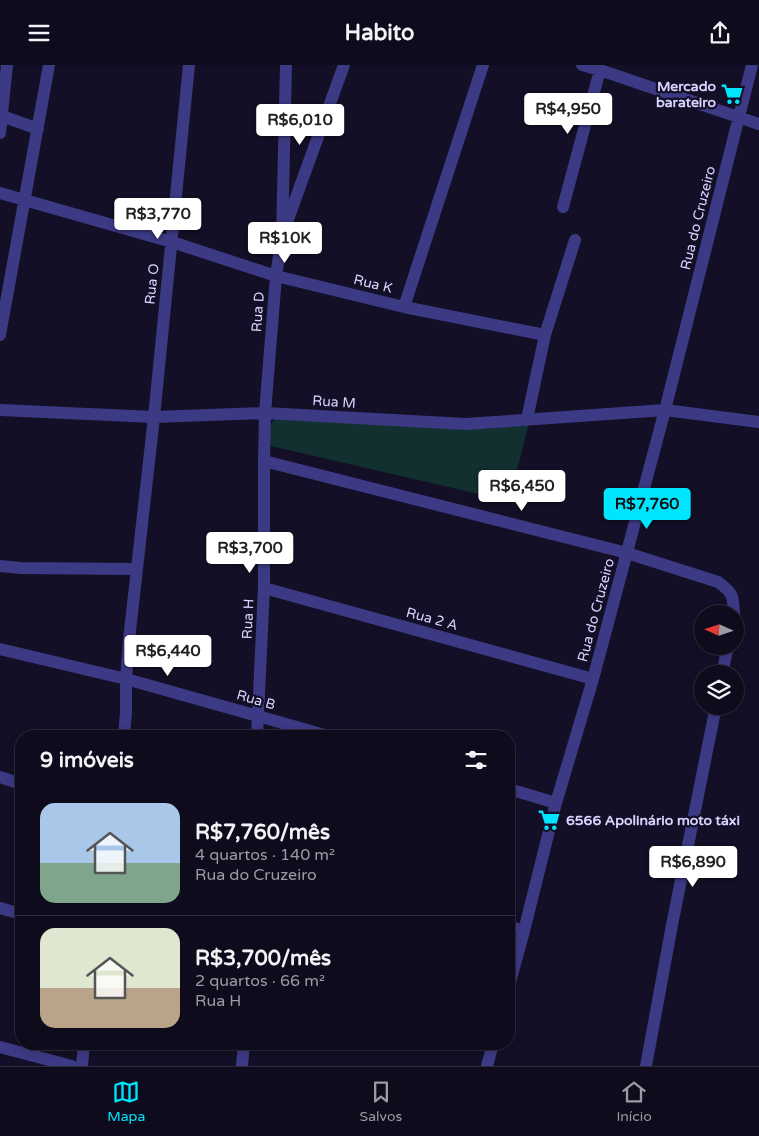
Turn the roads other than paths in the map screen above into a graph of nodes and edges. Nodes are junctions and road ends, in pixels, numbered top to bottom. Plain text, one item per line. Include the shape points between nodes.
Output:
1 (7, 65) edge
2 (49, 65) edge
3 (189, 65) edge
4 (286, 65) edge
5 (344, 65) edge
6 (483, 65) edge
7 (582, 65) edge
8 (752, 65) edge
9 (600, 70) junction
10 (2, 116) junction
11 (739, 117) junction
12 (759, 124) edge
13 (38, 129) junction
14 (0, 133) edge
15 (0, 193) edge
16 (25, 200) junction
17 (564, 207) dead end
18 (282, 236) junction
19 (575, 240) dead end
20 (172, 242) junction
21 (276, 276) junction
22 (404, 307) junction
23 (0, 335) edge
24 (544, 335) junction
25 (0, 410) edge
26 (665, 410) junction
27 (265, 413) junction
28 (154, 417) junction
29 (527, 419) junction
30 (759, 422) edge
31 (264, 461) junction
32 (627, 553) junction
33 (0, 566) edge
34 (136, 569) junction
35 (264, 588) junction
36 (733, 605) edge
37 (0, 649) edge
38 (126, 679) junction
39 (593, 679) junction
40 (714, 715) edge
41 (258, 716) junction
42 (125, 730) edge
43 (257, 730) edge
44 (307, 730) edge
45 (0, 777) edge
46 (15, 782) edge
47 (515, 791) edge
48 (556, 803) junction
49 (0, 908) edge
50 (15, 912) edge
51 (515, 928) edge
52 (524, 931) junction
53 (515, 964) edge
54 (0, 1047) edge
55 (83, 1050) edge
56 (243, 1050) edge
57 (490, 1050) edge
58 (72, 1066) edge
59 (82, 1066) edge
60 (242, 1066) edge
61 (487, 1066) edge
62 (646, 1066) edge

1 - 10 street
2 - 13 street
3 - 20 street, Rua O
4 - 18 street, Rua D
5 - 18 street
6 - 22 street
7 - 9 street
8 - 11 street, Rua do Cruzeiro
9 - 11 street
9 - 17 street
10 - 13 street
10 - 14 street
11 - 12 street
11 - 26 street, Rua do Cruzeiro
13 - 16 street
15 - 16 street, Rua K
16 - 20 street, Rua K
16 - 23 street
18 - 21 street, Rua D
19 - 24 street
20 - 21 street, Rua K
20 - 28 street, Rua O
21 - 22 street, Rua K
21 - 27 street, Rua D
22 - 24 street, Rua K
24 - 29 street
25 - 28 street, Rua M
26 - 29 street, Rua M
26 - 30 street, Rua M
26 - 32 street, Rua do Cruzeiro
27 - 28 street, Rua M
27 - 29 street, Rua M via 466,425
27 - 31 street, Rua H
28 - 34 street, Rua O
31 - 32 street
31 - 35 street, Rua H
32 - 36 street via 718,582 730,591
32 - 39 street, Rua do Cruzeiro
33 - 34 street
34 - 38 street, Rua O
35 - 39 street, Rua 2 A
35 - 41 street, Rua H
37 - 38 street, Rua B
38 - 41 street, Rua B
38 - 42 street, Rua O
39 - 48 street, Rua do Cruzeiro
40 - 62 street
41 - 43 street, Rua H
41 - 44 street, Rua B
45 - 46 street
47 - 48 street
48 - 52 street, Rua do Cruzeiro
49 - 50 street
51 - 52 street
52 - 53 street, Rua do Cruzeiro
54 - 58 street
55 - 59 street
56 - 60 street
57 - 61 street

